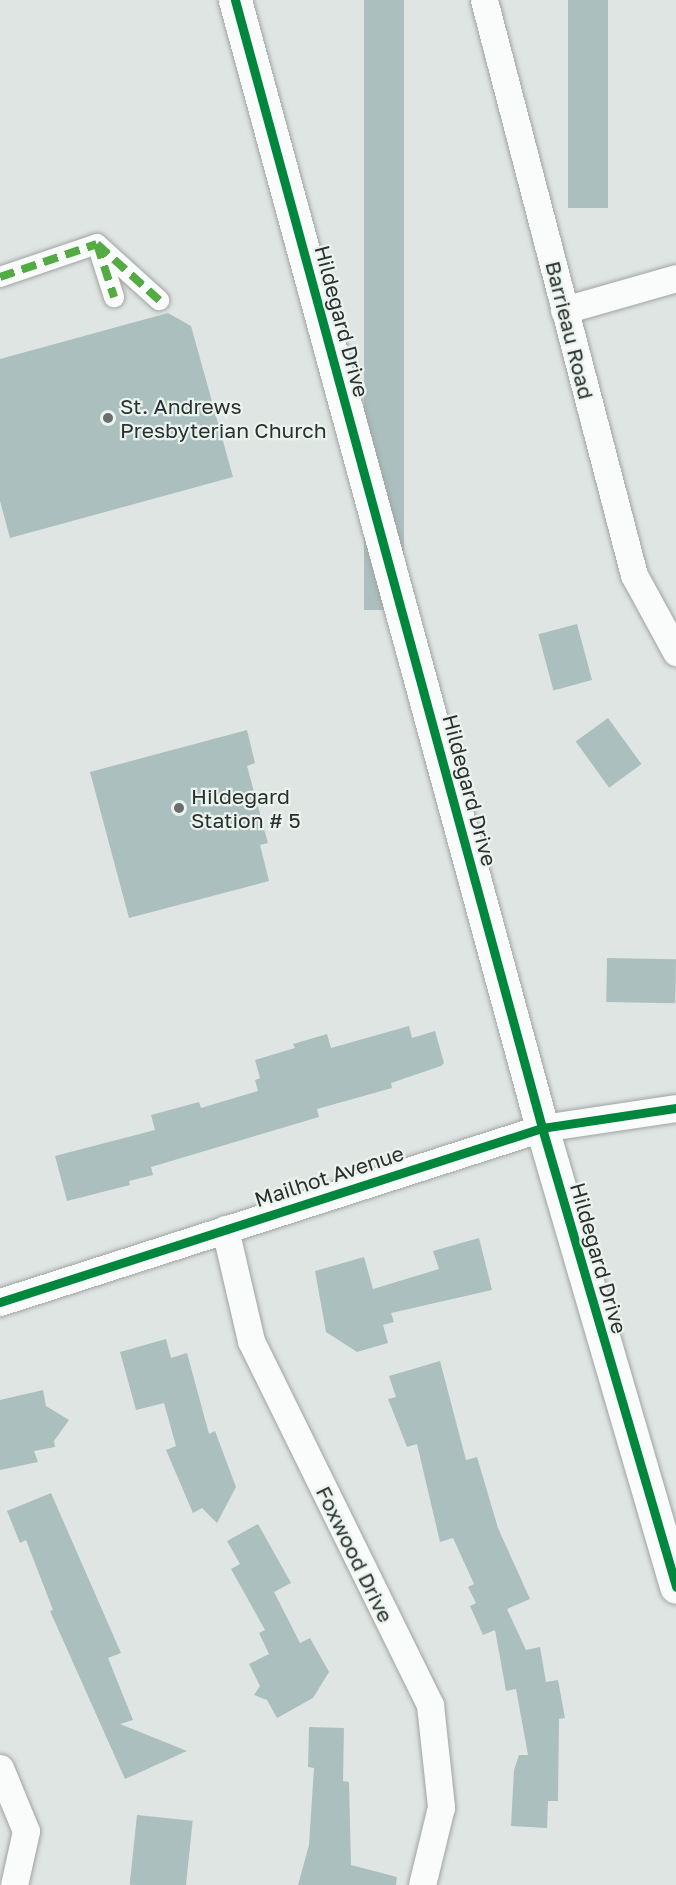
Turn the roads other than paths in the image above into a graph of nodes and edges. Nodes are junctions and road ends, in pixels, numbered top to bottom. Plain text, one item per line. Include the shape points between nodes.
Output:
1 (235, 0) edge
2 (484, 0) edge
3 (97, 244) junction
4 (0, 277) edge
5 (676, 278) edge
6 (114, 297) dead end
7 (159, 300) dead end
8 (564, 310) junction
9 (676, 652) edge
10 (676, 1108) edge
11 (542, 1128) junction
12 (225, 1229) junction
13 (0, 1302) edge
14 (676, 1587) edge
15 (0, 1768) edge
16 (14, 1885) edge
17 (422, 1885) edge

1 - 11 street, Hildegard Drive
2 - 8 street, Barrieau Road
3 - 4 street
3 - 6 street
3 - 7 street
5 - 8 street
8 - 9 street, Barrieau Road via 634,575
10 - 11 street, Mailhot Avenue
11 - 12 street, Mailhot Avenue
11 - 14 street, Hildegard Drive
12 - 13 street, Mailhot Avenue
12 - 17 street, Foxwood Drive via 251,1341 430,1705 441,1808
15 - 16 street via 26,1831

